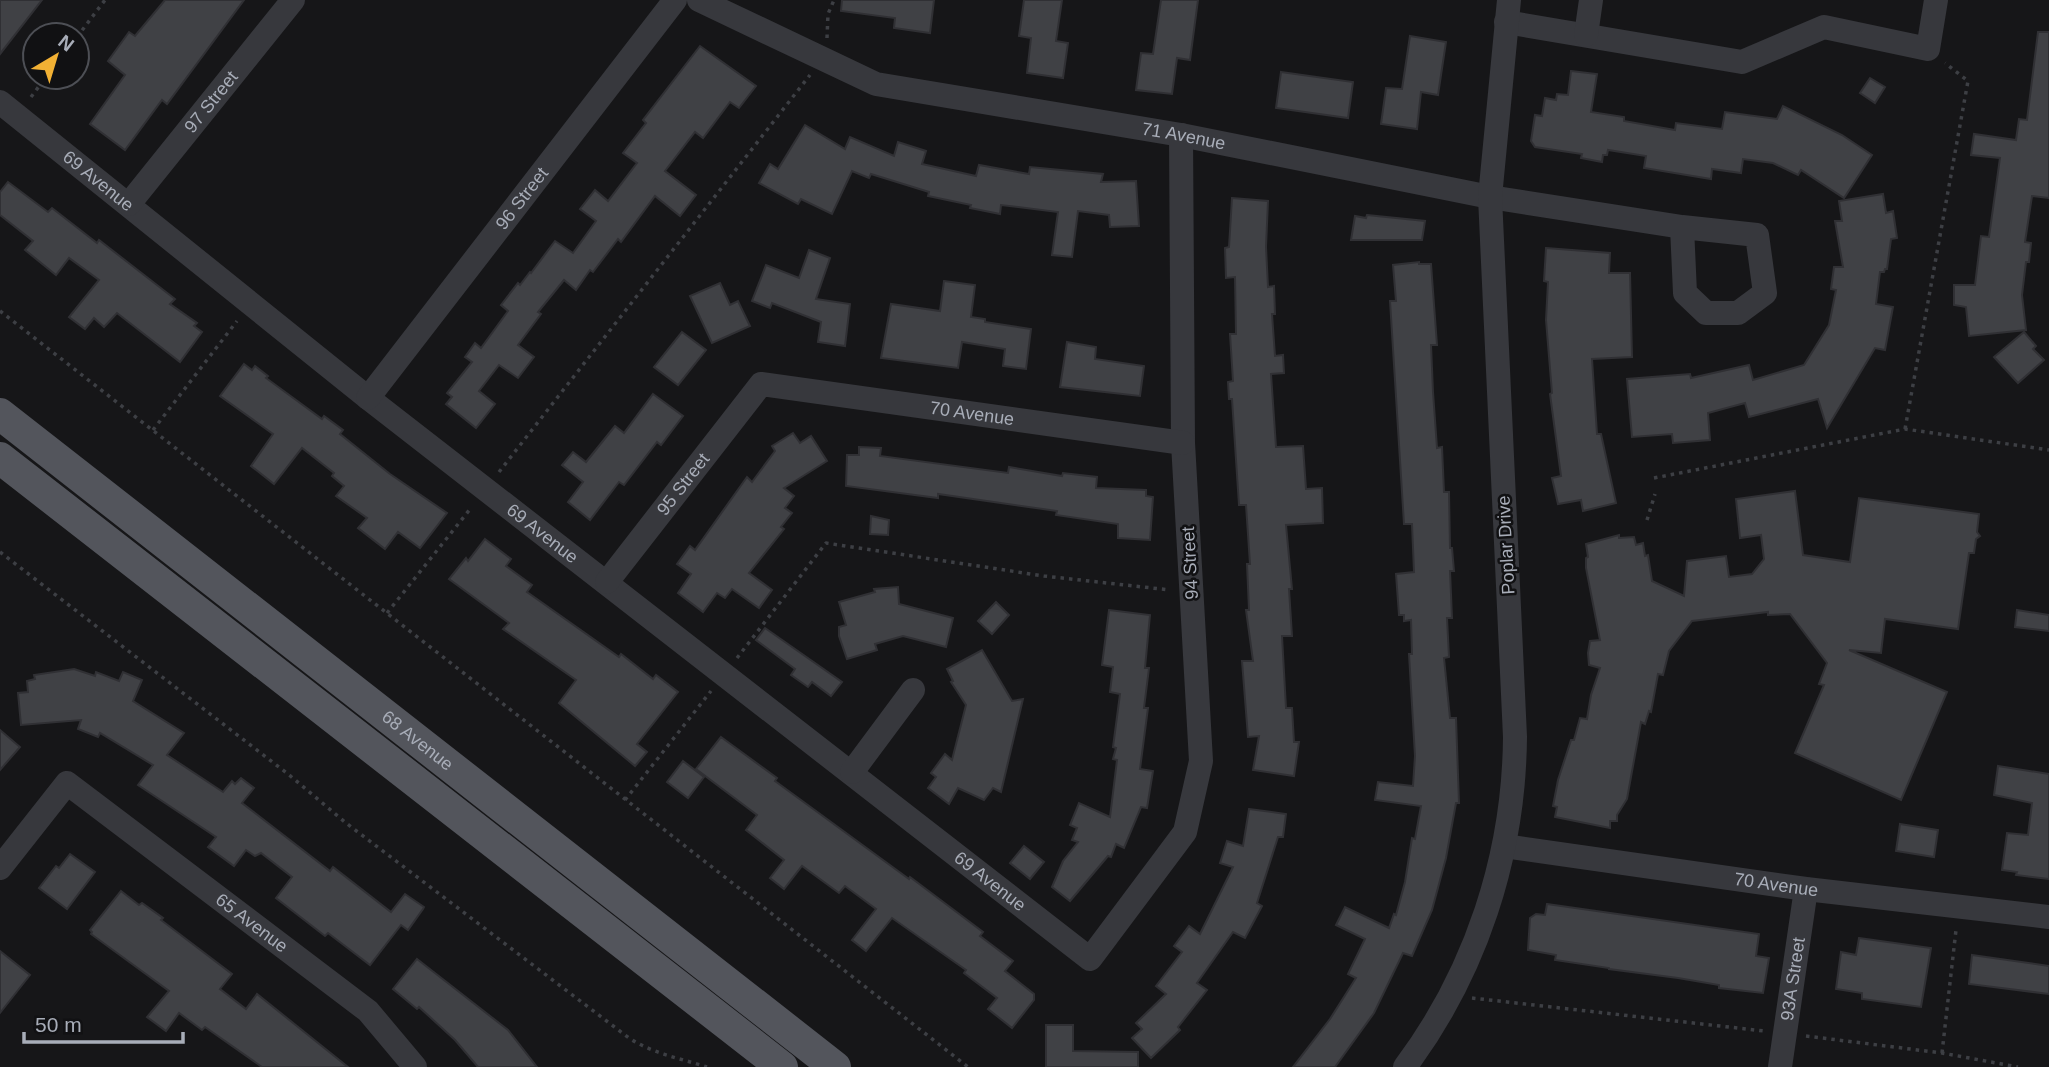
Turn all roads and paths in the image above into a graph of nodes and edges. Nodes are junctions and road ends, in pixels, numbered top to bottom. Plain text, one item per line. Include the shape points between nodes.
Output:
1 (105, 0) edge
2 (293, 0) edge
3 (675, 0) edge
4 (699, 0) edge
5 (834, 0) edge
6 (1591, 0) edge
7 (1936, 0) edge
8 (1507, 11) edge
9 (89, 21) edge
10 (1586, 35) junction
11 (1928, 49) junction
12 (823, 59) junction
13 (0, 102) edge
14 (1181, 135) junction
15 (1490, 197) junction
16 (129, 204) junction
17 (1682, 227) dead end
18 (251, 303) junction
19 (0, 310) edge
20 (761, 384) joint
21 (369, 398) junction
22 (0, 414) edge
23 (1905, 429) junction
24 (153, 430) junction
25 (1183, 443) junction
26 (2049, 450) edge
27 (0, 458) edge
28 (1654, 478) dead end
29 (486, 489) junction
30 (1655, 494) dead end
31 (1647, 520) dead end
32 (0, 552) edge
33 (607, 582) junction
34 (1192, 593) junction
35 (387, 613) junction
36 (725, 674) junction
37 (913, 690) dead end
38 (852, 772) junction
39 (625, 800) junction
40 (1504, 846) junction
41 (0, 868) edge
42 (1806, 889) junction
43 (1959, 906) junction
44 (2049, 917) edge
45 (1090, 959) joint
46 (1452, 996) junction
47 (1784, 1033) junction
48 (1942, 1053) junction
49 (415, 1067) edge
50 (707, 1067) edge
51 (782, 1067) edge
52 (835, 1067) edge
53 (968, 1067) edge
54 (1405, 1067) edge
55 (1780, 1067) edge
56 (2018, 1067) edge

1 - 9 path
2 - 16 street, 97 Street
3 - 21 street, 96 Street
4 - 12 street, 71 Avenue
5 - 12 path
6 - 10 street
7 - 11 street
8 - 10 street
8 - 15 street, Poplar Drive
10 - 11 street via 1742,62 1824,27
11 - 23 path via 1968,81
12 - 14 street, 71 Avenue via 876,84
12 - 29 path
13 - 16 street, 69 Avenue
14 - 15 street, 71 Avenue
14 - 25 street, 94 Street
15 - 17 street, 71 Avenue
15 - 40 street, Poplar Drive via 1515,737 1512,806
16 - 18 street, 69 Avenue
18 - 21 street, 69 Avenue
18 - 24 path
19 - 24 path
20 - 25 street, 70 Avenue
20 - 33 street, 95 Street
21 - 29 street, 69 Avenue
22 - 52 main road, 68 Avenue
23 - 26 path
23 - 28 path
24 - 35 path
25 - 34 street, 94 Street
27 - 51 main road, 68 Avenue
29 - 33 street, 69 Avenue
29 - 35 path
30 - 31 path
32 - 50 path via 629,1038 647,1050
33 - 36 street, 69 Avenue
34 - 36 path via 826,543
34 - 45 street, 94 Street via 1201,761 1185,832
35 - 39 path
36 - 38 street, 69 Avenue
36 - 39 path
37 - 38 street
38 - 45 street, 69 Avenue
39 - 53 path
40 - 42 street, 70 Avenue
40 - 46 street, Poplar Drive via 1483,923
41 - 49 street, 65 Avenue via 66,783 368,1011
42 - 43 street, 70 Avenue
42 - 47 street, 93A Street
43 - 44 street, 70 Avenue
43 - 48 path
46 - 47 path
46 - 54 street, Poplar Drive
47 - 48 path
47 - 55 street, 93A Street
48 - 56 path

